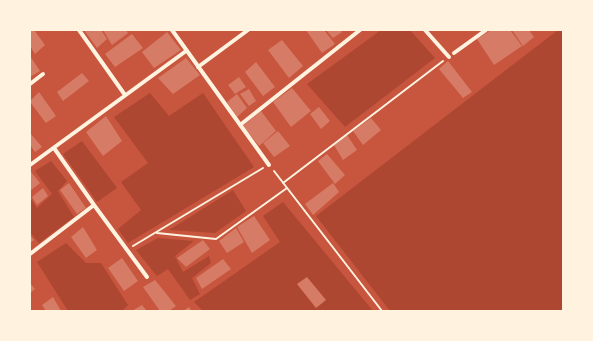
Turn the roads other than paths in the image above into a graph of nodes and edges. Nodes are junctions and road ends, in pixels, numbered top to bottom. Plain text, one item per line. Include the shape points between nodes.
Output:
1 (79, 30) edge
2 (172, 30) edge
3 (248, 30) edge
4 (360, 30) edge
5 (425, 30) edge
6 (486, 30) edge
7 (186, 51) junction
8 (454, 53) dead end
9 (449, 57) road end
10 (198, 67) junction
11 (43, 74) dead end
12 (30, 84) edge
13 (125, 96) junction
14 (240, 125) junction
15 (54, 148) junction
16 (269, 164) road end
17 (30, 165) edge
18 (94, 205) junction
19 (30, 254) edge
20 (147, 277) dead end

1 - 13 street
2 - 7 street
3 - 10 street
4 - 14 street
5 - 9 street
6 - 8 street
7 - 10 street
7 - 13 street
10 - 14 street
11 - 12 street
13 - 15 street
14 - 16 street
15 - 17 street
15 - 18 street
18 - 19 street
18 - 20 street

